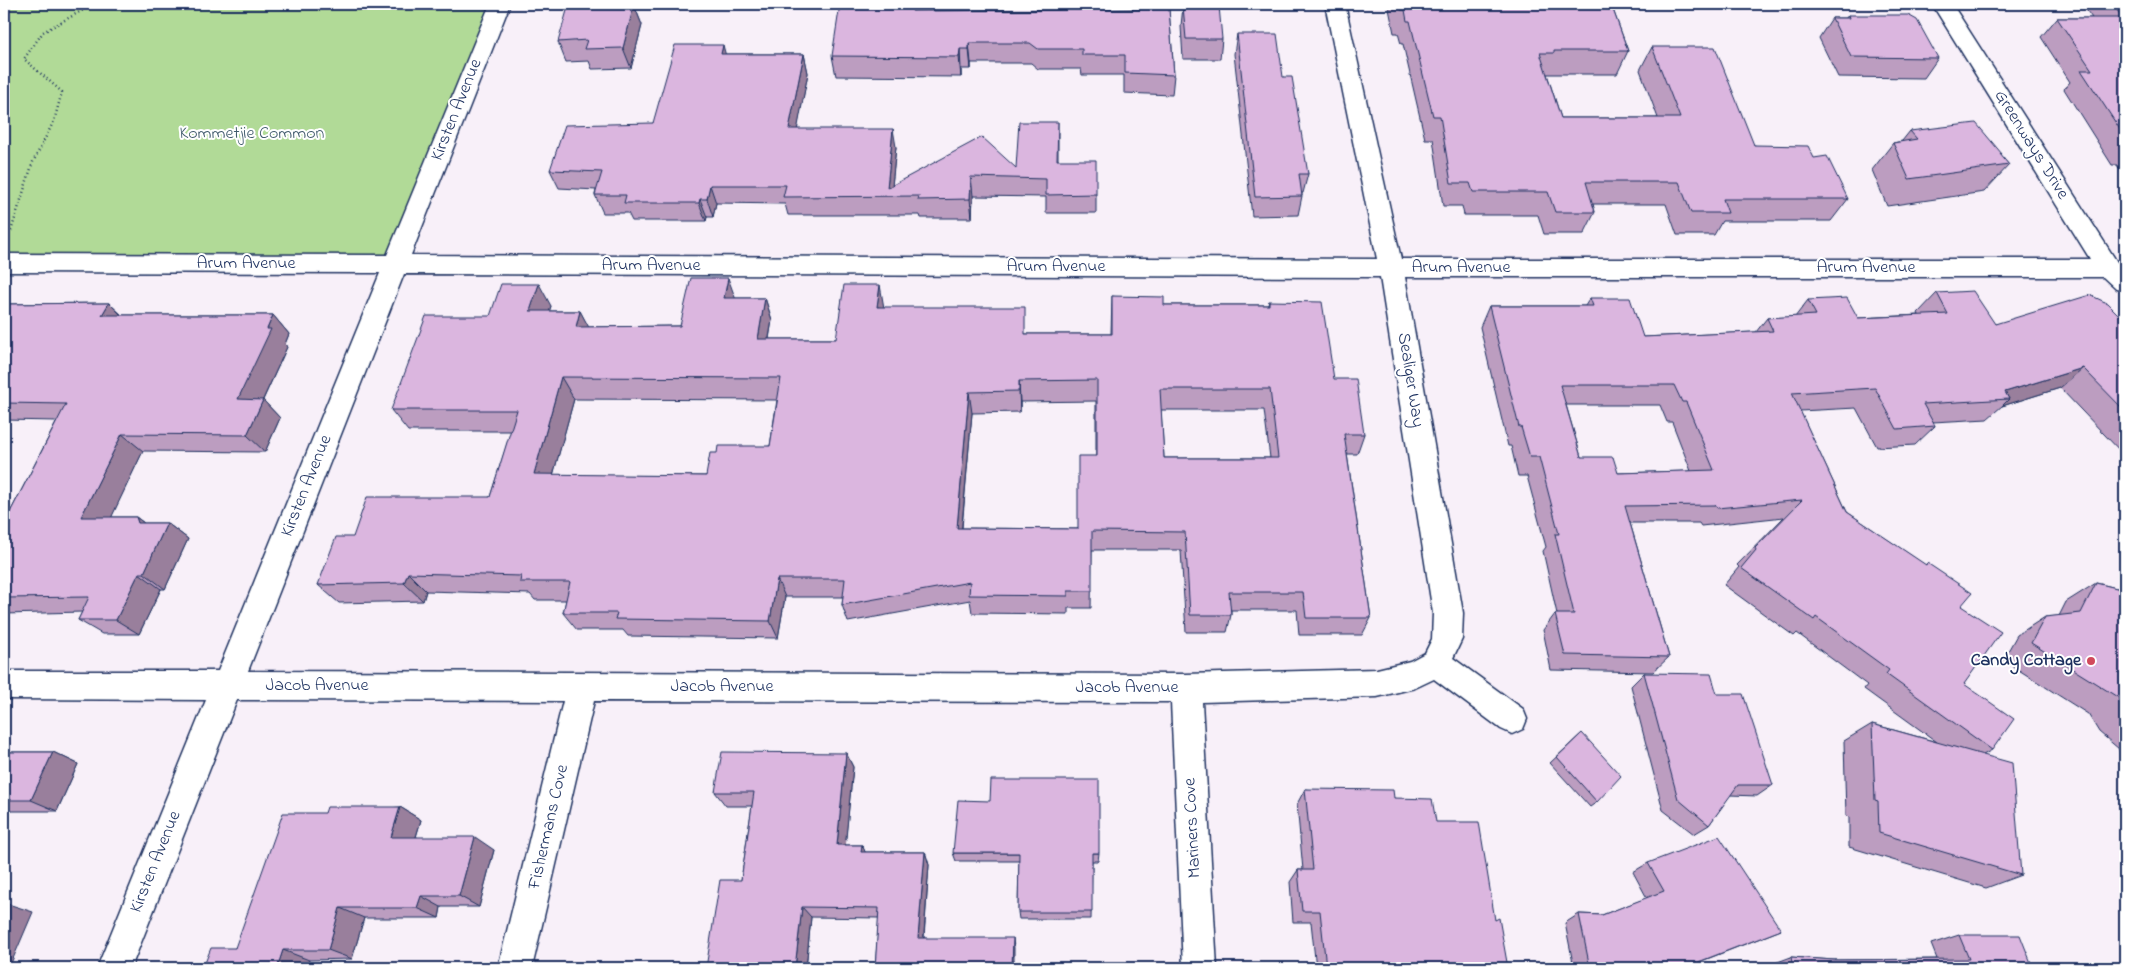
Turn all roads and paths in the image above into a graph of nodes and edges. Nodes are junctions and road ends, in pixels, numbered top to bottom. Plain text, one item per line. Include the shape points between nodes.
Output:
1 (94, 4) edge
2 (500, 4) edge
3 (1335, 4) edge
4 (1942, 4) edge
5 (8, 239) dead end
6 (4, 263) edge
7 (395, 265) junction
8 (1392, 268) junction
9 (2117, 275) edge
10 (1436, 663) junction
11 (4, 685) edge
12 (227, 686) junction
13 (582, 686) junction
14 (1186, 688) junction
15 (1512, 719) dead end
16 (114, 968) edge
17 (515, 968) edge
18 (1200, 968) edge

1 - 5 path via 44,32 24,59 62,92 54,122 33,162
2 - 7 street, Kirsten Avenue
3 - 8 street, Sealiger Way
4 - 9 street, Greenways Drive
6 - 7 street, Arum Avenue
7 - 8 street, Arum Avenue
7 - 12 street, Kirsten Avenue
8 - 9 street, Arum Avenue
8 - 10 street, Sealiger Way via 1448,613 1447,638
10 - 14 street, Jacob Avenue via 1415,674 1377,684
10 - 15 street
11 - 12 street, Jacob Avenue
12 - 13 street, Jacob Avenue
12 - 16 street, Kirsten Avenue
13 - 14 street, Jacob Avenue
13 - 17 street, Fishermans Cove
14 - 18 street, Mariners Cove

